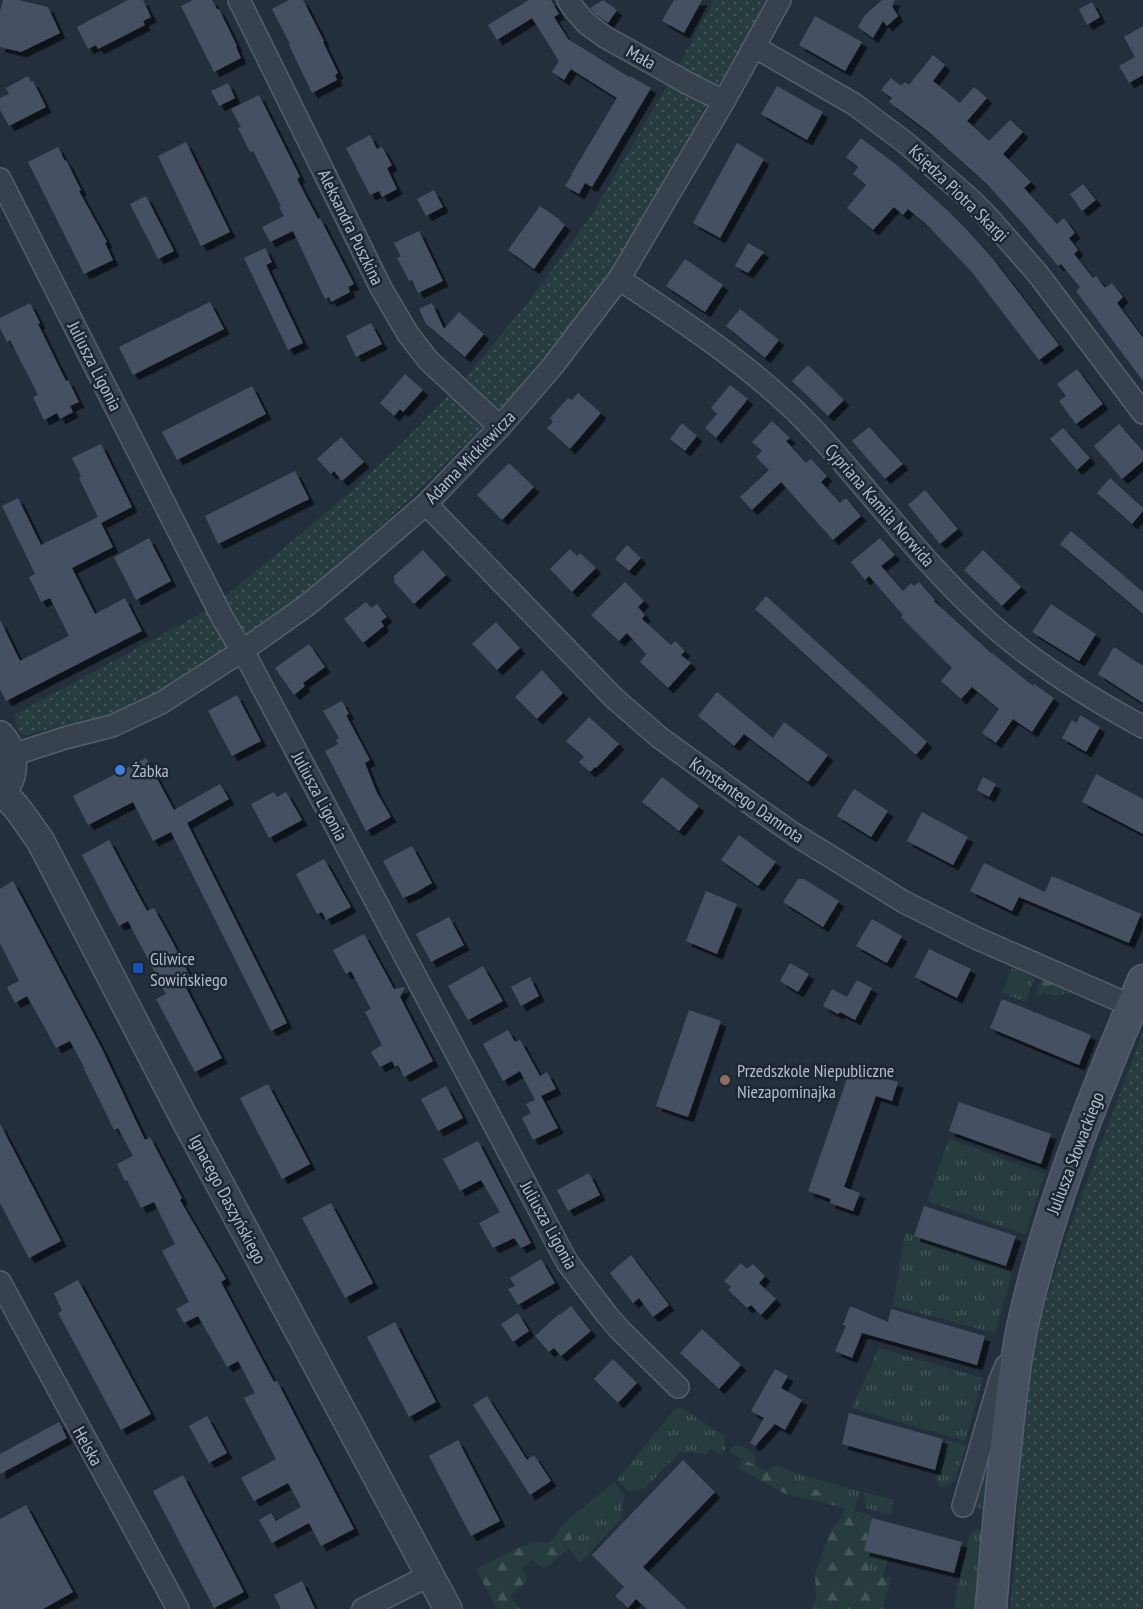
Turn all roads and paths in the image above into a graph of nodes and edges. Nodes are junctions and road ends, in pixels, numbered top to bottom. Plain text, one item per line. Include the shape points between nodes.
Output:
1 (239, 0) edge
2 (568, 0) edge
3 (780, 0) edge
4 (755, 47) junction
5 (724, 101) junction
6 (0, 179) edge
7 (620, 279) junction
8 (1143, 413) edge
9 (500, 427) junction
10 (426, 504) junction
11 (242, 651) junction
12 (1143, 727) edge
13 (6, 745) edge
14 (1, 793) edge
15 (1138, 993) edge
16 (0, 1282) edge
17 (1022, 1330) junction
18 (678, 1388) dead end
19 (963, 1506) dead end
20 (430, 1575) junction
21 (178, 1609) edge
22 (363, 1609) edge
23 (448, 1609) edge
24 (991, 1609) edge

1 - 9 street, Aleksandra Puszkina via 381,288 408,334 428,360
2 - 5 street, Mała via 586,23 605,37
3 - 4 street, Adama Mickiewicza
4 - 5 street, Adama Mickiewicza
4 - 8 street, Księdza Piotra Skargi via 854,104 971,200 1038,274
5 - 7 street, Adama Mickiewicza
6 - 11 street, Juliusza Ligonia
7 - 9 street, Adama Mickiewicza
7 - 12 street, Cypriana Kamila Norwida via 771,388 823,439 928,561 1002,634 1044,666
9 - 10 street, Adama Mickiewicza
10 - 11 street, Adama Mickiewicza via 306,606
10 - 15 street, Konstantego Damrota via 634,716 794,834 904,902 976,938
11 - 13 street, Adama Mickiewicza via 161,703 112,726 65,738
11 - 18 street, Juliusza Ligonia via 567,1262 620,1330
13 - 14 street via 13,768
14 - 20 street, Ignacego Daszyńskiego via 40,840
15 - 17 main road, Juliusza Słowackiego via 1048,1226
16 - 21 street, Helska
17 - 19 street, Juliusza Słowackiego via 1000,1380
17 - 24 main road, Juliusza Słowackiego via 1015,1365
20 - 22 street
20 - 23 street, Ignacego Daszyńskiego

